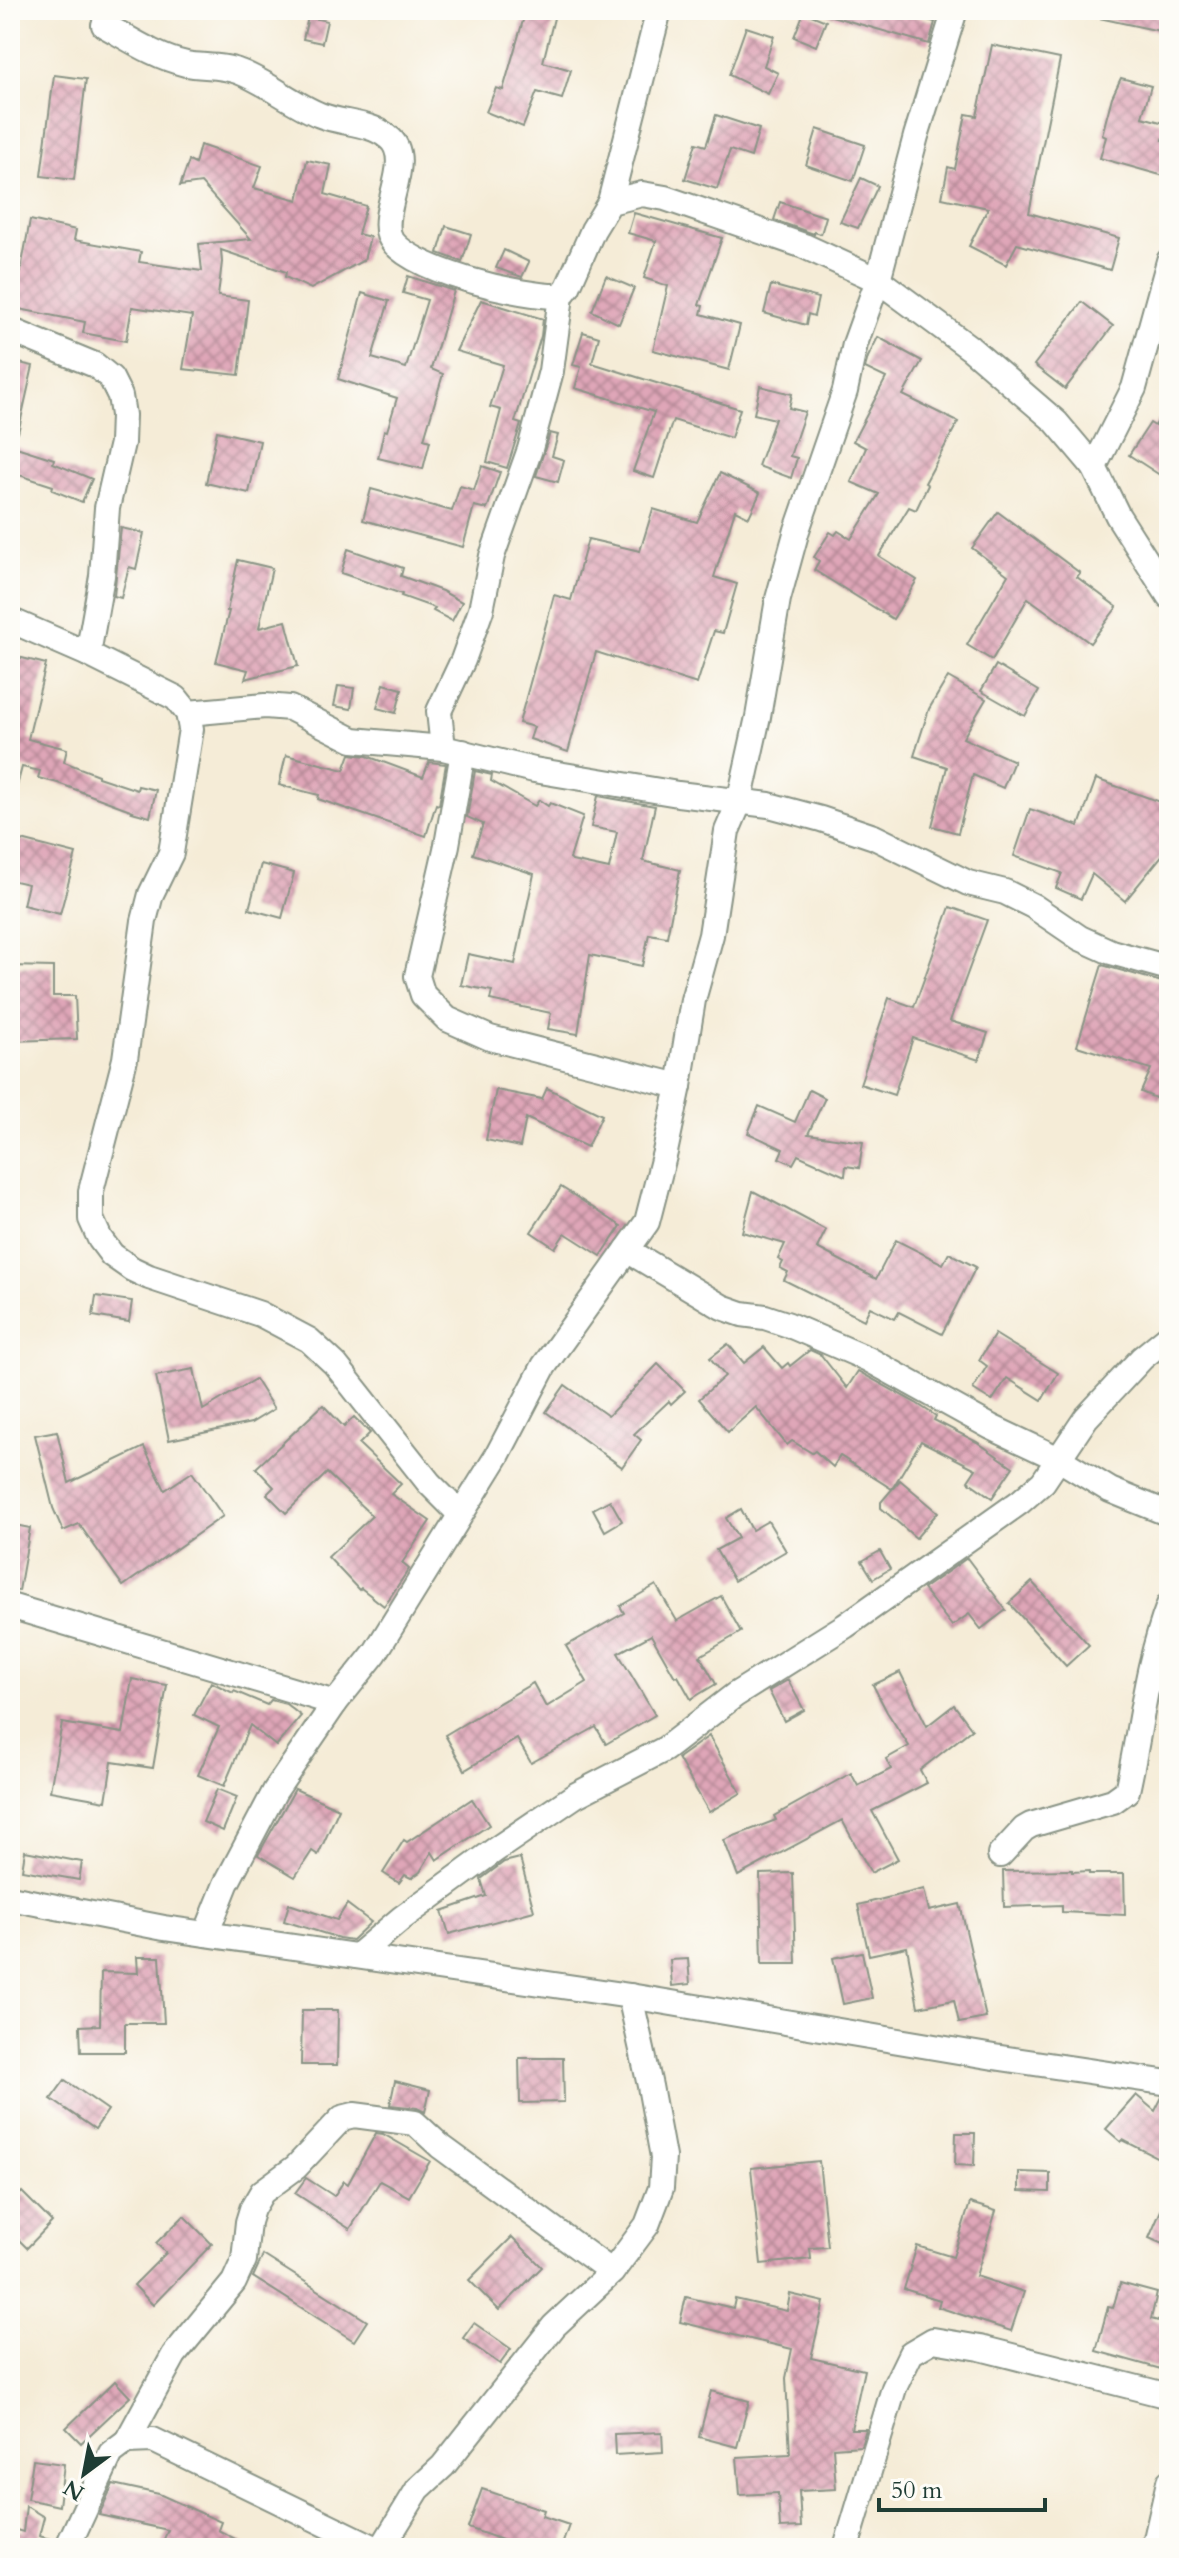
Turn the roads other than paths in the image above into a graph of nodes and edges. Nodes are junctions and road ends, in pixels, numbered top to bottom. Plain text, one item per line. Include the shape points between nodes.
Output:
1 (659, 10) edge
2 (955, 10) edge
3 (104, 25) dead end
4 (610, 202) junction
5 (1169, 261) edge
6 (878, 280) junction
7 (561, 296) junction
8 (10, 330) edge
9 (1094, 467) junction
10 (1169, 596) edge
11 (10, 620) edge
12 (88, 654) junction
13 (188, 713) junction
14 (453, 750) junction
15 (739, 803) junction
16 (1169, 968) edge
17 (679, 1086) junction
18 (627, 1250) junction
19 (1169, 1336) edge
20 (1059, 1459) junction
21 (460, 1514) junction
22 (1169, 1514) edge
23 (1169, 1605) edge
24 (10, 1606) edge
25 (335, 1703) junction
26 (1000, 1855) dead end
27 (10, 1898) edge
28 (206, 1934) junction
29 (357, 1956) junction
30 (630, 1996) junction
31 (1169, 2083) edge
32 (612, 2272) junction
33 (1169, 2396) edge
34 (127, 2441) junction
35 (1169, 2482) edge
36 (67, 2548) edge
37 (375, 2548) edge
38 (382, 2548) edge
39 (846, 2548) edge
40 (1154, 2548) edge

1 - 4 street
2 - 6 street
3 - 7 street via 154,54 236,70 316,113 374,127 392,140 398,158 388,217 396,247 420,262 497,289
4 - 6 street via 642,194 665,198 804,246
4 - 7 street
5 - 9 street via 1134,388
6 - 9 street via 999,372 1056,422
6 - 15 street via 785,571
7 - 14 street via 551,371 530,449 492,556 481,610 439,711
8 - 12 street via 95,365 111,378 120,396 122,443 107,508
9 - 10 street
11 - 12 street
12 - 13 street via 176,698
13 - 14 street via 290,708 353,740
13 - 21 street via 191,729 171,853 144,921 125,1059 91,1191 91,1219 112,1255 132,1269 260,1314 309,1340
14 - 15 street via 534,770
14 - 17 street via 447,845 417,976 423,995 447,1019 490,1038
15 - 16 street via 769,805 874,837 968,883 1005,892 1111,952
15 - 17 street via 727,831
17 - 18 street via 654,1201 647,1222
18 - 20 street via 722,1307 789,1325 868,1359
18 - 21 street via 544,1366
19 - 20 street via 1086,1418
20 - 22 street via 1110,1490
20 - 29 street via 1020,1502 845,1626 735,1695 665,1749 576,1795
21 - 25 street via 375,1653
23 - 26 street via 1127,1791 1113,1801 1031,1825
24 - 25 street
25 - 28 street via 275,1791
27 - 28 street
28 - 29 street
29 - 30 street
30 - 31 street
30 - 32 street via 663,2157 661,2188 647,2225
32 - 34 street via 415,2123 342,2118 296,2167 262,2192 252,2209 244,2260 234,2282 174,2355
32 - 38 street via 554,2326 443,2466 418,2489
33 - 39 street via 933,2340 911,2353 894,2388
34 - 36 street via 111,2453
34 - 37 street via 153,2440
35 - 40 street

